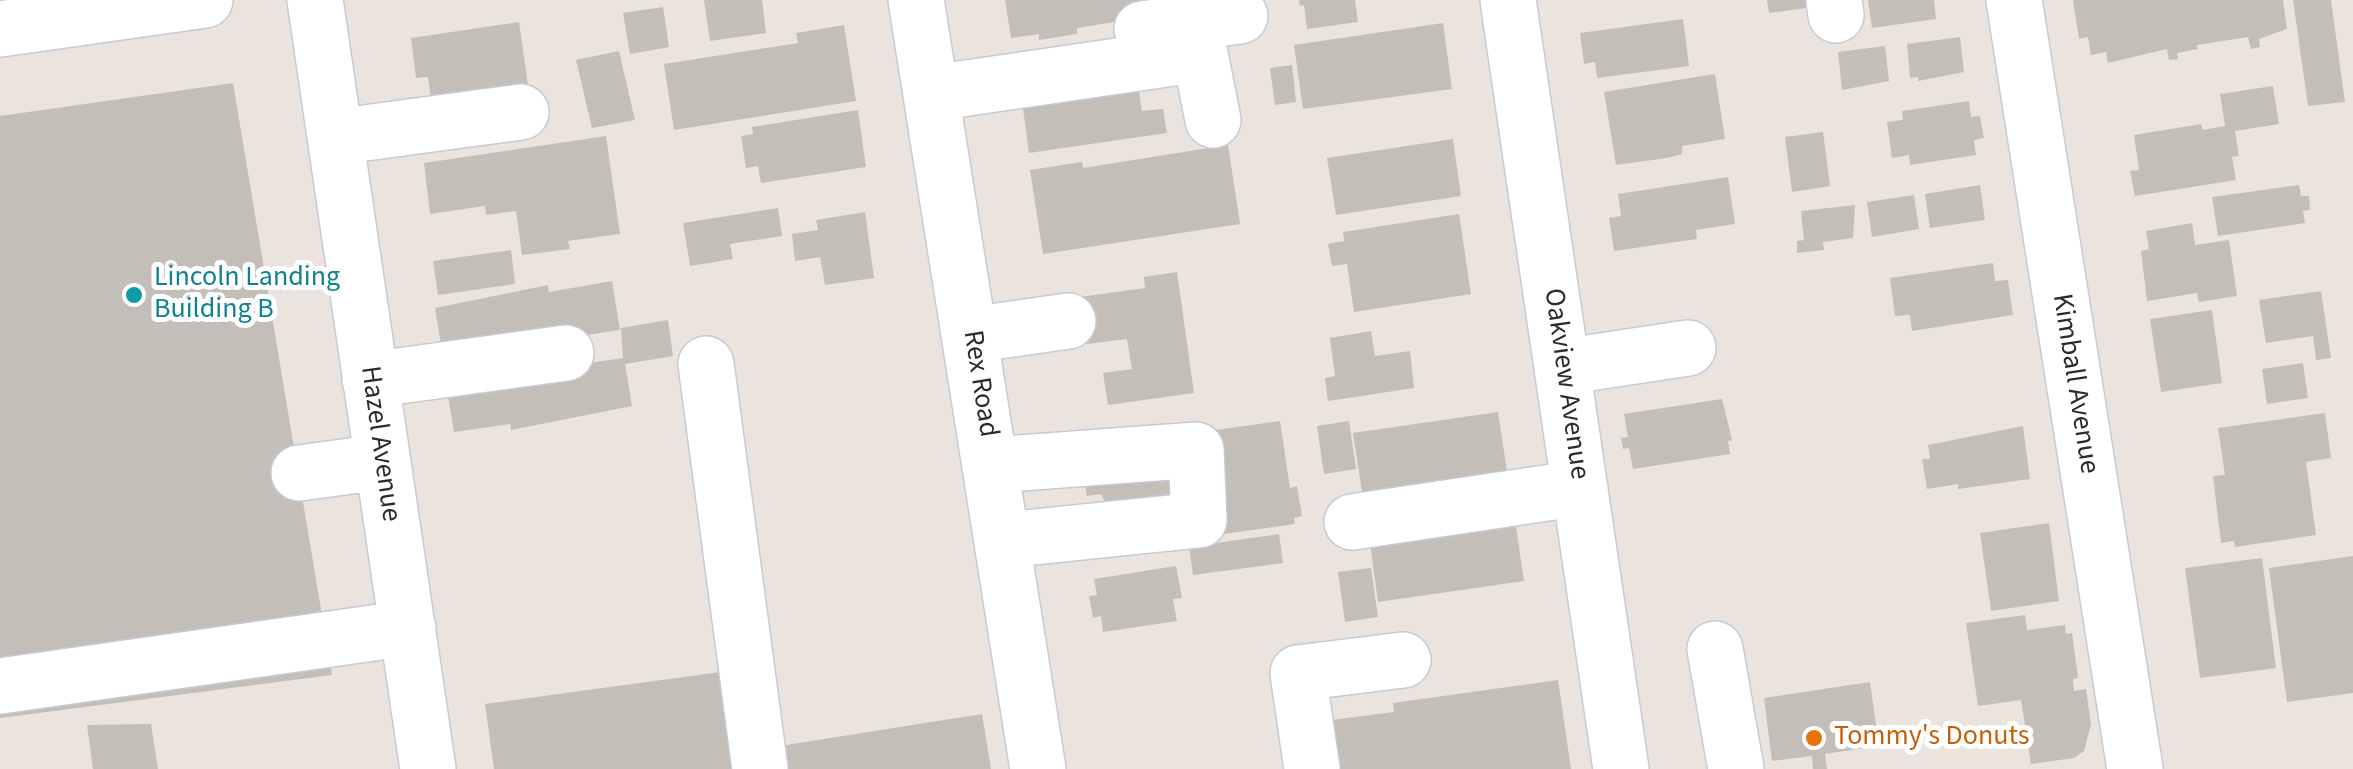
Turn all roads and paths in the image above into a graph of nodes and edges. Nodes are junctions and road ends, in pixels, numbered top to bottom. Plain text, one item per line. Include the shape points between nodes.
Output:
1 (206, 0) edge
2 (314, 0) edge
3 (916, 0) edge
4 (1508, 0) edge
5 (2014, 0) edge
6 (1240, 16) dead end
7 (0, 29) edge
8 (929, 76) junction
9 (521, 112) dead end
10 (1212, 120) dead end
11 (334, 137) junction
12 (1068, 321) dead end
13 (971, 335) junction
14 (1688, 348) dead end
15 (566, 353) dead end
16 (706, 364) dead end
17 (1562, 367) junction
18 (370, 380) junction
19 (381, 462) junction
20 (992, 465) junction
21 (299, 473) dead end
22 (1580, 488) junction
23 (1352, 522) dead end
24 (1005, 540) junction
25 (408, 628) junction
26 (1714, 649) dead end
27 (1403, 660) dead end
28 (0, 686) edge
29 (428, 769) edge
30 (760, 769) edge
31 (1038, 769) edge
32 (1312, 769) edge
33 (1621, 769) edge
34 (1736, 769) edge
35 (2135, 769) edge

1 - 7 street
2 - 11 street, Hazel Avenue
3 - 8 street, Rex Road
4 - 17 street, Oakview Avenue
5 - 35 street, Kimball Avenue
6 - 8 street
8 - 10 street via 1200,54
8 - 13 street, Rex Road
9 - 11 street
11 - 18 street, Hazel Avenue
12 - 13 street
13 - 20 street, Rex Road
14 - 17 street
15 - 18 street
16 - 30 street
17 - 22 street, Oakview Avenue
18 - 19 street, Hazel Avenue
19 - 21 street
19 - 25 street, Hazel Avenue
20 - 24 street, Rex Road
20 - 24 street via 1196,450 1199,520
22 - 23 street
22 - 33 street, Oakview Avenue
24 - 31 street, Rex Road
25 - 28 street
25 - 29 street, Hazel Avenue
26 - 34 street
27 - 32 street via 1298,672

